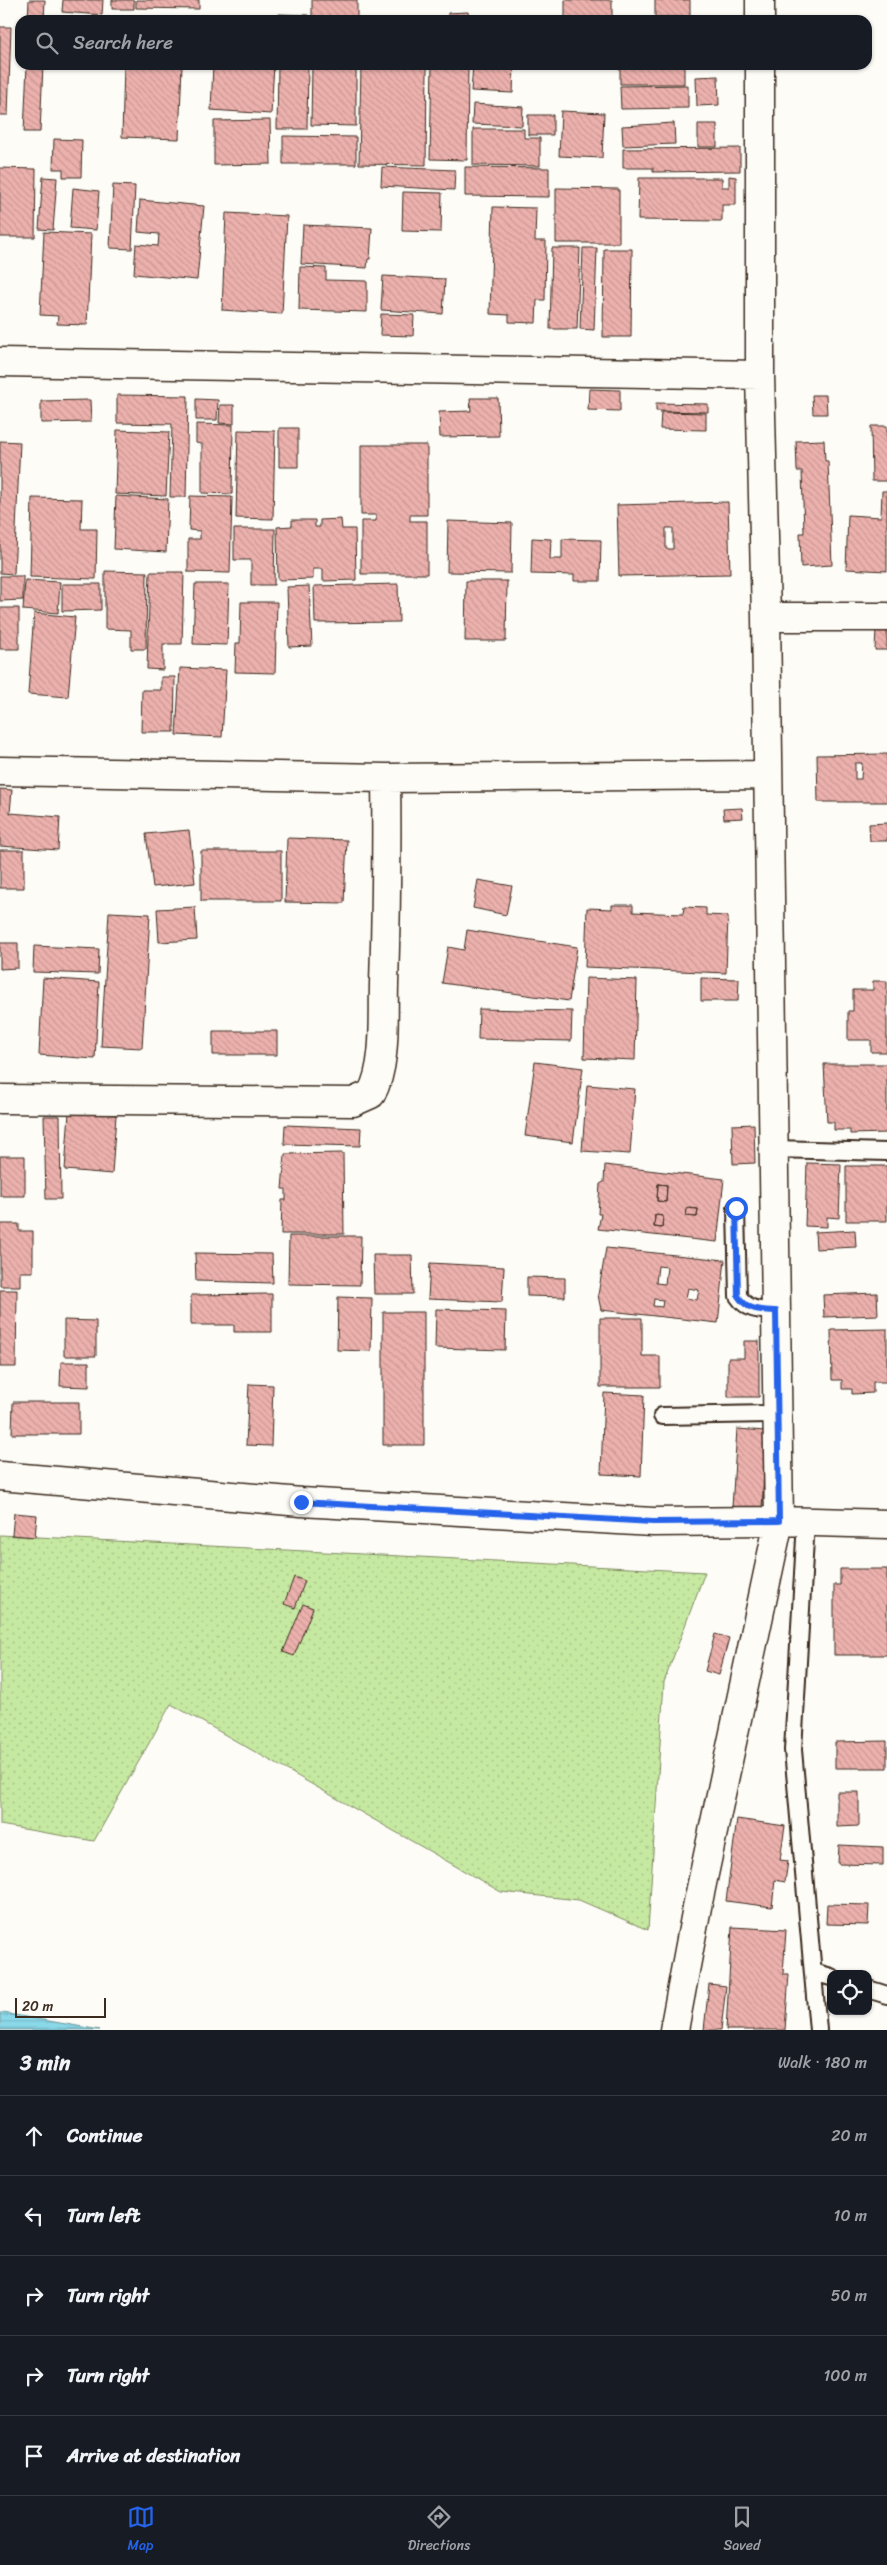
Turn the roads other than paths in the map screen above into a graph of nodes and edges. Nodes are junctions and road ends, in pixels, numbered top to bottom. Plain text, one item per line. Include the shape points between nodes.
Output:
1 (760, 0) edge
2 (760, 15) edge
3 (760, 70) edge
4 (0, 362) edge
5 (760, 375) junction
6 (766, 617) junction
7 (887, 617) edge
8 (0, 771) edge
9 (768, 775) junction
10 (386, 778) junction
11 (0, 1099) edge
12 (774, 1149) junction
13 (887, 1152) edge
14 (736, 1208) dead end
15 (776, 1311) junction
16 (777, 1414) junction
17 (662, 1416) dead end
18 (0, 1476) edge
19 (779, 1521) junction
20 (806, 1522) junction
21 (887, 1524) edge
22 (813, 1972) junction
23 (827, 1976) edge
24 (872, 1990) edge
25 (887, 1995) edge
26 (674, 2030) edge
27 (818, 2030) edge

1 - 2 street
3 - 5 street
4 - 5 street
5 - 6 street
6 - 7 street
6 - 9 street
8 - 10 street
9 - 10 street
9 - 12 street
10 - 11 street via 383,1027 379,1074 371,1094 353,1102
12 - 13 lane
12 - 15 street
14 - 15 lane via 738,1296 744,1305 753,1309
15 - 16 street
16 - 17 lane
16 - 19 street
18 - 19 street via 311,1502 653,1522
19 - 20 street
19 - 26 street
20 - 21 street
20 - 22 lane via 793,1750
22 - 23 lane
22 - 27 lane
24 - 25 lane

